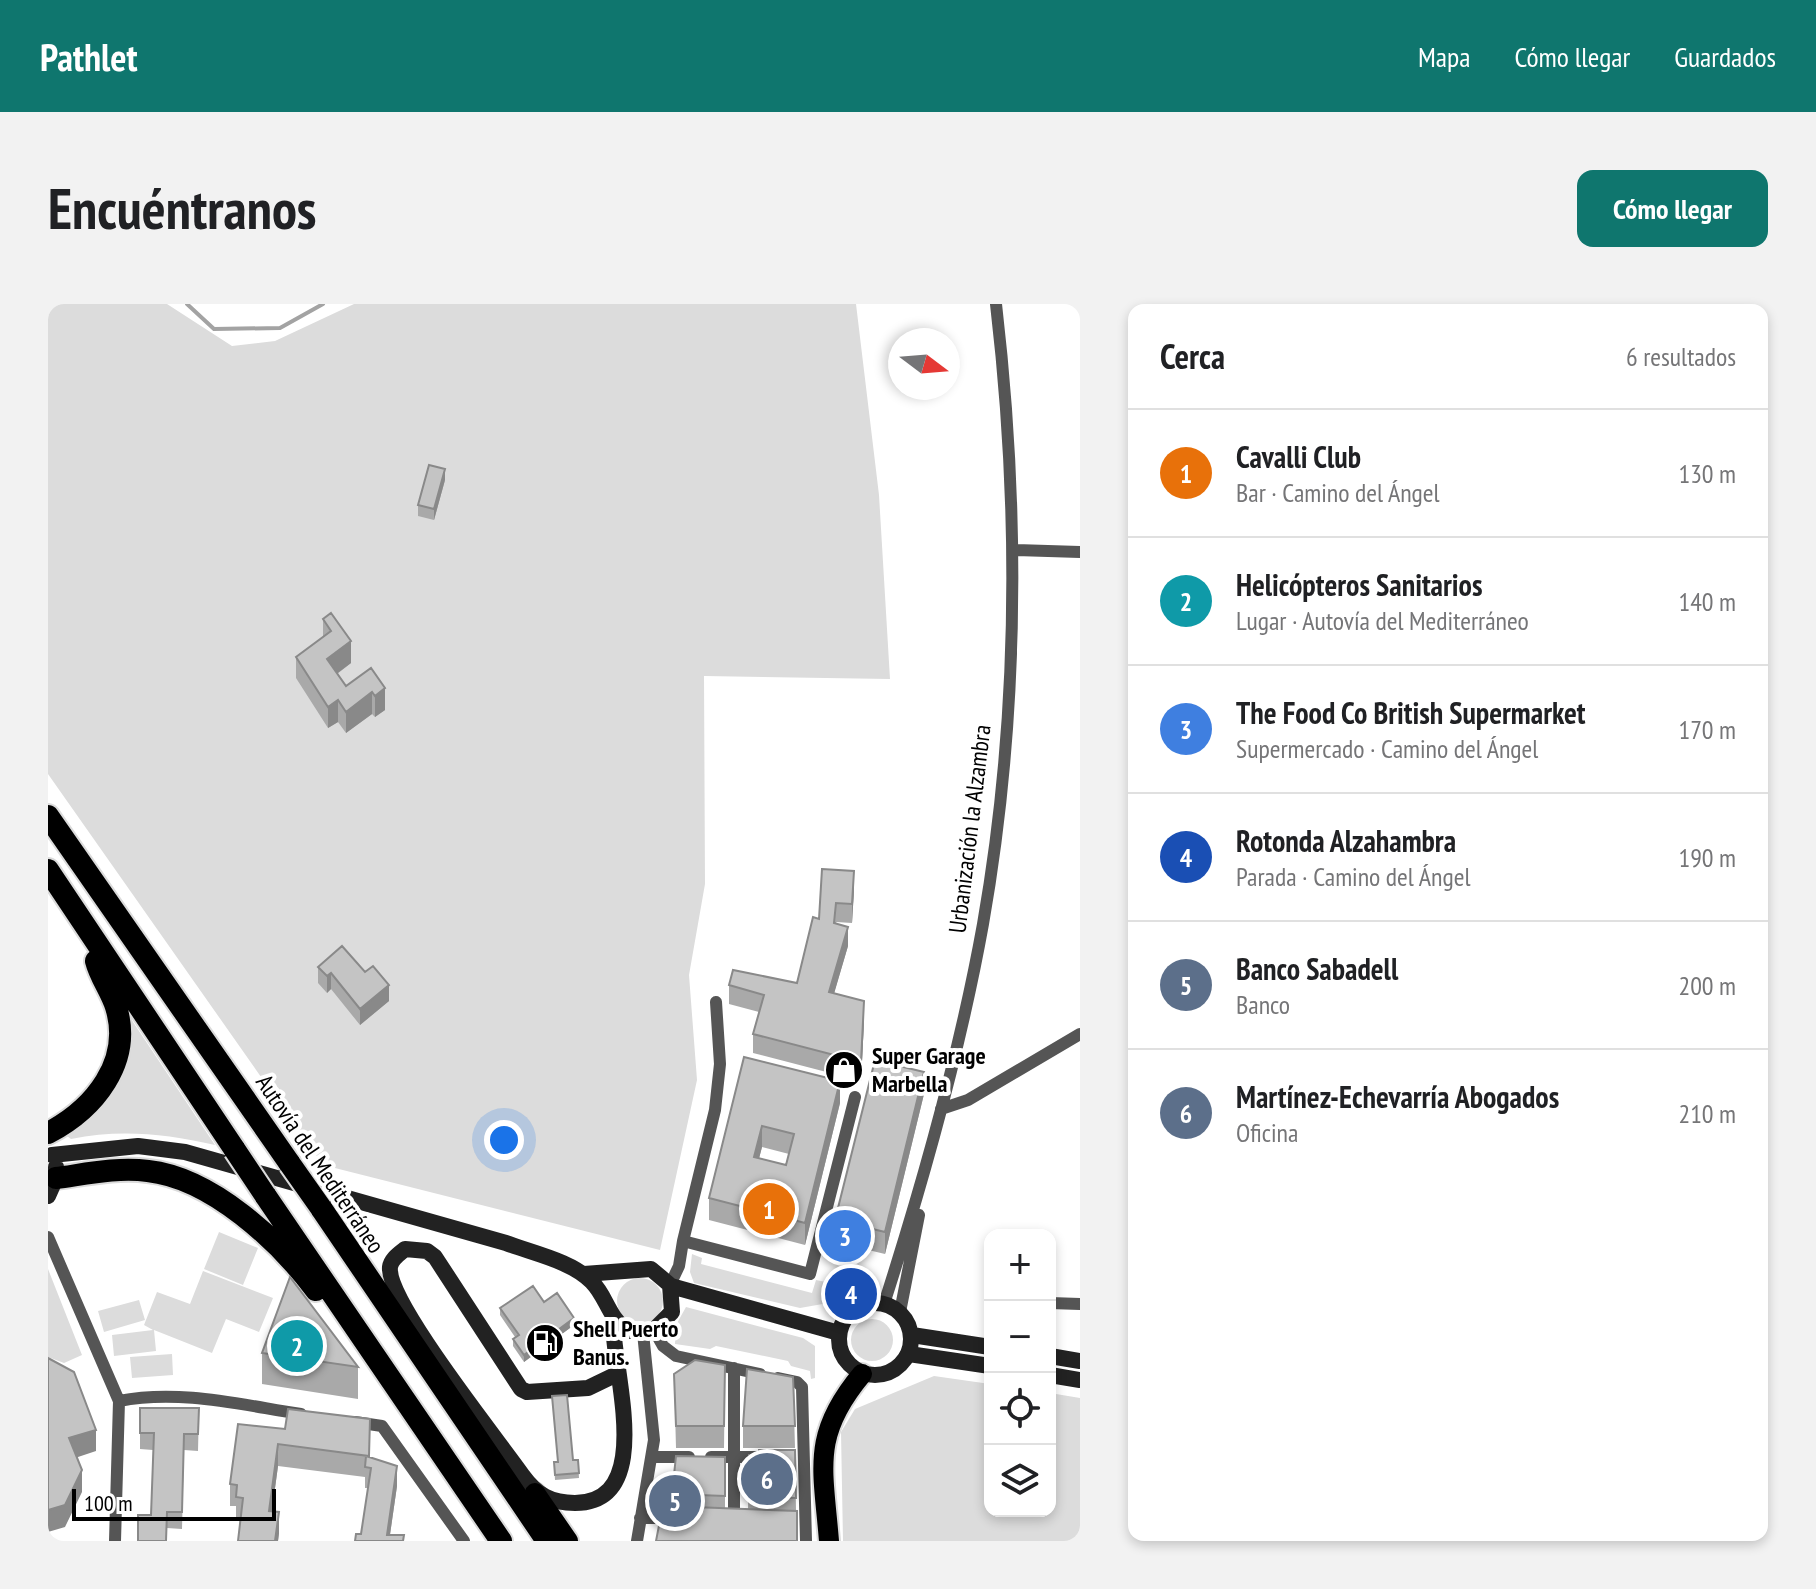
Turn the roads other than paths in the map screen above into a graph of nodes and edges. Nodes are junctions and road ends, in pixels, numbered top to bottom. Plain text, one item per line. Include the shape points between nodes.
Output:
1 (996, 304) edge
2 (1014, 550) junction
3 (1080, 552) edge
4 (48, 816) edge
5 (48, 870) edge
6 (92, 936) junction
7 (716, 1002) dead end
8 (1080, 1034) edge
9 (855, 1097) dead end
10 (941, 1109) junction
11 (49, 1146) edge
12 (926, 1168) junction
13 (52, 1187) edge
14 (337, 1229) junction
15 (48, 1237) edge
16 (681, 1249) junction
17 (624, 1272) junction
18 (584, 1274) junction
19 (669, 1283) junction
20 (713, 1300) junction
21 (1056, 1303) edge
22 (884, 1304) junction
23 (1080, 1304) edge
24 (404, 1307) junction
25 (672, 1312) junction
26 (900, 1312) junction
27 (611, 1314) junction
28 (346, 1318) junction
29 (648, 1332) junction
30 (839, 1333) junction
31 (912, 1335) junction
32 (984, 1346) edge
33 (909, 1354) junction
34 (1056, 1357) edge
35 (1080, 1361) edge
36 (984, 1365) edge
37 (734, 1368) junction
38 (617, 1374) junction
39 (862, 1374) junction
40 (1056, 1376) edge
41 (1080, 1380) edge
42 (119, 1401) junction
43 (321, 1417) edge
44 (336, 1419) edge
45 (652, 1457) junction
46 (734, 1457) junction
47 (776, 1457) edge
48 (535, 1493) junction
49 (640, 1518) junction
50 (687, 1518) edge
51 (718, 1519) edge
52 (734, 1519) junction
53 (748, 1520) edge
54 (791, 1523) edge
55 (805, 1524) junction
56 (115, 1541) edge
57 (464, 1541) edge
58 (501, 1541) edge
59 (547, 1541) edge
60 (568, 1541) edge
61 (637, 1541) edge
62 (806, 1541) edge
63 (829, 1541) edge

1 - 2 street, Urbanización la Alzambra via 1007,395
2 - 3 street
2 - 10 street, Urbanización la Alzambra via 1004,766 983,924
4 - 14 highway, Autovía del Mediterráneo, bridge
5 - 6 highway
6 - 11 highway via 97,965 116,1007 119,1047 97,1095
6 - 28 highway, bridge
7 - 16 street via 720,1064 715,1110
8 - 10 street via 968,1100
9 - 16 street via 810,1274
10 - 12 street, Urbanización la Alzambra
11 - 13 street
11 - 18 street via 185,1152 506,1243
12 - 22 street
12 - 26 street
13 - 28 highway via 109,1171 150,1171 204,1189 240,1213
14 - 24 highway
14 - 59 highway, Autovía del Mediterráneo via 348,1253
15 - 42 street
16 - 19 street
17 - 18 street
17 - 19 street via 651,1269
17 - 27 street via 610,1288
18 - 27 street
19 - 20 street
19 - 25 street
20 - 25 street via 686,1300
20 - 30 street
21 - 23 street
22 - 26 street
22 - 30 street via 851,1312
24 - 38 street via 391,1280 392,1261 405,1249 427,1251 514,1382 527,1392 588,1388
24 - 48 street
25 - 29 street
26 - 31 street
27 - 29 street via 629,1331
27 - 38 street
28 - 58 highway
29 - 37 street via 676,1356
29 - 45 street
30 - 39 street via 841,1353
31 - 32 street
31 - 33 street
33 - 36 street
33 - 39 street via 901,1366 875,1376
34 - 35 street
37 - 46 street
37 - 55 street via 802,1387 797,1457
38 - 48 street via 626,1445 614,1483 583,1502 560,1503
39 - 63 main road via 838,1403 827,1433 823,1464
40 - 41 street
42 - 43 street via 181,1396
42 - 56 street
44 - 57 street via 382,1426
45 - 46 street
45 - 49 street
46 - 47 street
46 - 52 street
48 - 60 main road
49 - 50 street
49 - 61 street
51 - 52 street
52 - 53 street
54 - 55 street
55 - 62 street

